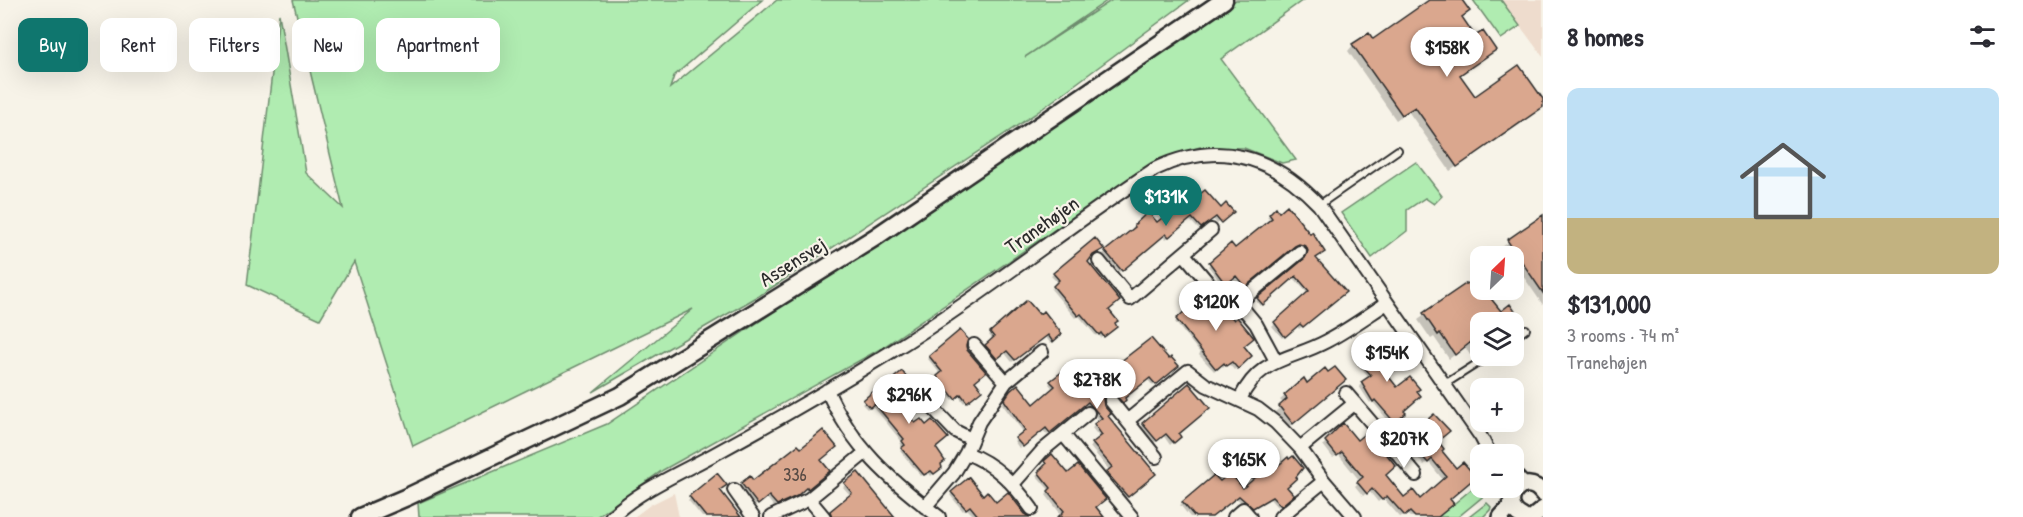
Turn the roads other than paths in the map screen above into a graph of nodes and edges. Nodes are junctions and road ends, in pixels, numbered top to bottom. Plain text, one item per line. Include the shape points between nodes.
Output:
1 (1224, 0) edge
2 (1398, 150) dead end
3 (1319, 205) junction
4 (1211, 230) dead end
5 (1300, 252) dead end
6 (1184, 254) junction
7 (1099, 261) dead end
8 (1387, 303) junction
9 (1238, 305) junction
10 (974, 345) dead end
11 (1042, 352) dead end
12 (1276, 361) junction
13 (1473, 366) edge
14 (1006, 382) junction
15 (1445, 384) junction
16 (912, 386) dead end
17 (827, 390) junction
18 (1346, 393) dead end
19 (1240, 399) junction
20 (1111, 401) dead end
21 (1355, 403) junction
22 (1088, 412) dead end
23 (1127, 420) junction
24 (1063, 434) junction
25 (1481, 437) junction
26 (971, 439) junction
27 (1485, 444) edge
28 (1488, 444) edge
29 (1300, 448) junction
30 (865, 453) junction
31 (966, 453) junction
32 (1156, 457) dead end
33 (1416, 475) dead end
34 (1324, 481) junction
35 (1013, 484) junction
36 (1537, 486) edge
37 (734, 490) dead end
38 (809, 499) junction
39 (925, 507) junction
40 (1516, 507) edge
41 (1032, 509) dead end
42 (1543, 509) edge
43 (360, 517) edge
44 (611, 517) edge
45 (753, 517) edge
46 (771, 517) edge
47 (824, 517) edge
48 (939, 517) edge
49 (1132, 517) edge
50 (1234, 517) edge
51 (1250, 517) edge
52 (1280, 517) edge
53 (1355, 517) edge
54 (1501, 517) edge
55 (1533, 517) edge

1 - 43 main road, Assensvej via 874,238 620,396
2 - 3 lane
3 - 8 street, Tranehøjen
3 - 17 street, Tranehøjen via 1282,172 1262,162 1217,155 1168,163 953,312
4 - 6 street
5 - 9 street
6 - 7 street via 1130,299
6 - 9 street via 1210,285
8 - 12 street via 1325,343
8 - 15 street, Tranehøjen
9 - 12 street via 1256,324
10 - 14 street
11 - 14 street
12 - 19 street via 1248,383
13 - 15 lane
14 - 26 street
15 - 25 street, Tranehøjen
16 - 26 street via 955,431
17 - 30 street via 837,413
17 - 44 street, Tranehøjen via 656,484
18 - 21 street
19 - 23 street via 1206,385 1188,371
19 - 29 street via 1258,408
20 - 23 street
21 - 29 street
21 - 33 street
22 - 24 street
23 - 32 street
24 - 35 street
24 - 49 street
25 - 27 street, Tranehøjen
25 - 28 street, Tranehøjen
26 - 31 street
29 - 34 street
30 - 38 street
30 - 39 street
31 - 35 street via 983,459
31 - 39 street
34 - 52 street
34 - 53 street
35 - 41 street
36 - 40 street via 1515,491
37 - 45 street
38 - 46 street
38 - 47 street
39 - 48 street
40 - 54 street
42 - 55 street
50 - 51 street via 1243,510

